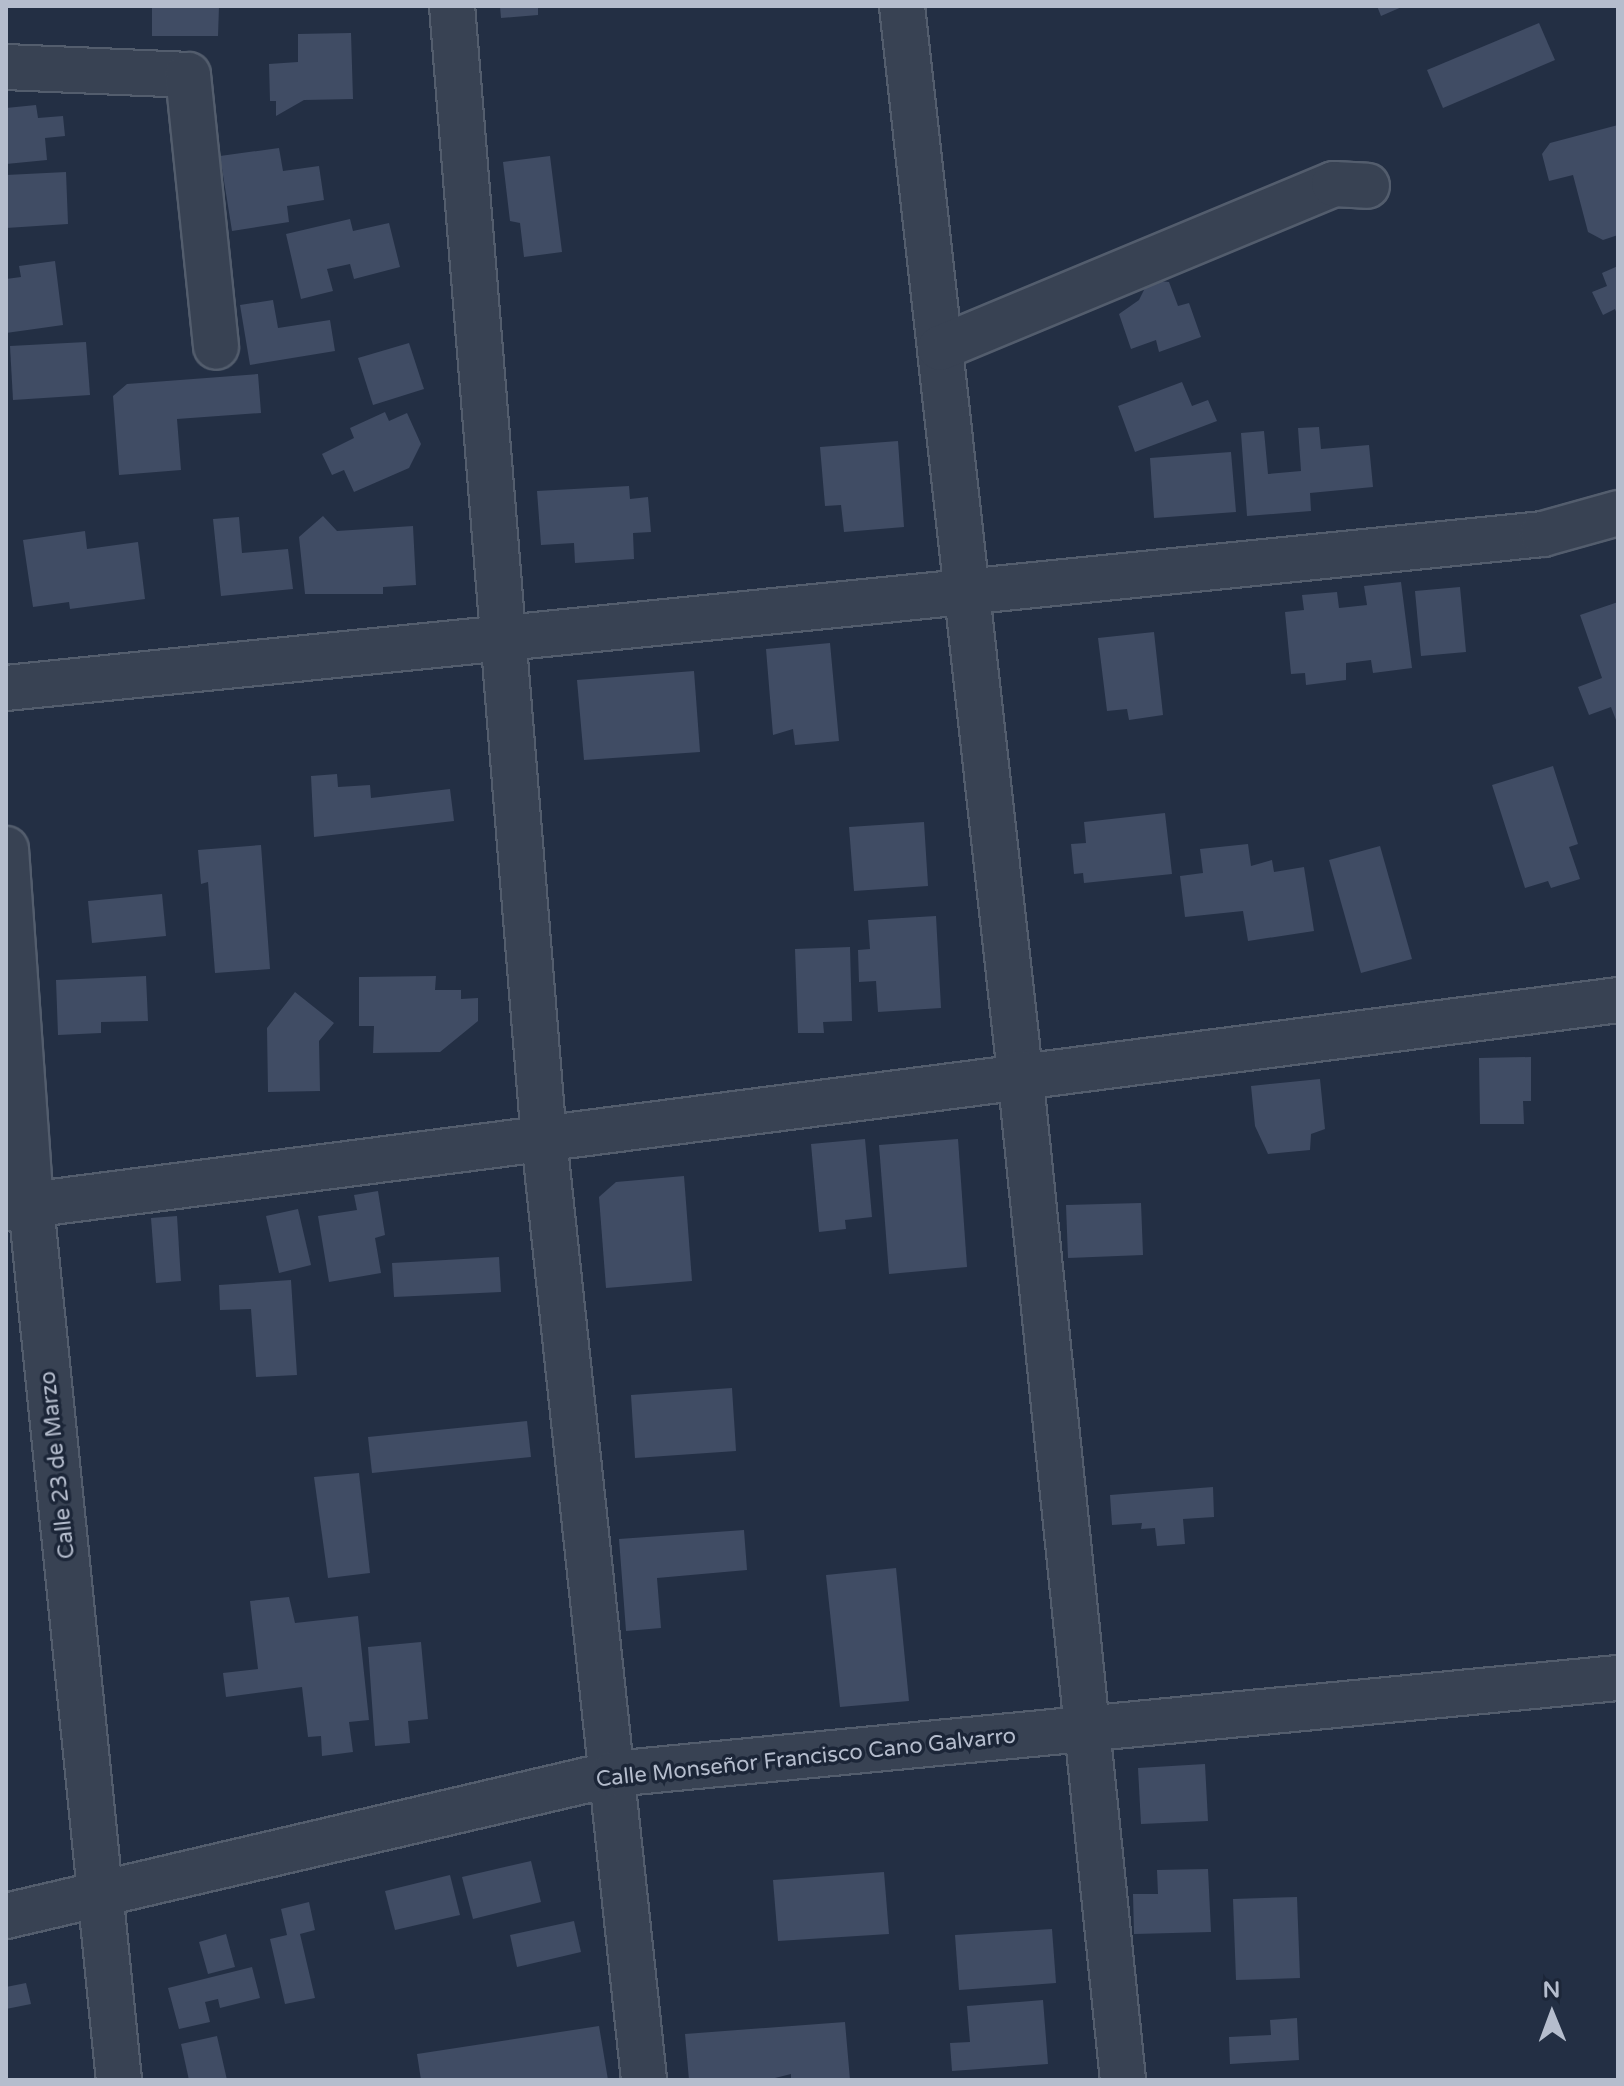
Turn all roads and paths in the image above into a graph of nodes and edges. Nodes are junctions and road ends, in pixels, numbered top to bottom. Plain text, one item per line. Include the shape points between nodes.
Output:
1 (452, 6) edge
2 (902, 6) edge
3 (6, 67) edge
4 (1367, 186) dead end
5 (216, 347) dead end
6 (940, 348) junction
7 (1618, 513) edge
8 (967, 589) junction
9 (506, 641) junction
10 (6, 688) edge
11 (6, 849) edge
12 (1618, 1000) edge
13 (1020, 1073) junction
14 (544, 1139) junction
15 (18, 1207) edge
16 (1618, 1678) edge
17 (1087, 1729) junction
18 (613, 1774) junction
19 (103, 1893) junction
20 (6, 1916) edge
21 (119, 2080) edge
22 (644, 2080) edge
23 (1123, 2080) edge

1 - 9 street
2 - 6 street
3 - 5 street via 188,75
4 - 6 street via 1334,184
6 - 8 street
7 - 8 street via 1543,534
8 - 9 street
8 - 13 street
9 - 10 street
9 - 14 street
11 - 15 street, Calle 23 de Marzo
12 - 13 street
13 - 14 street
13 - 17 street
14 - 15 street
14 - 18 street
15 - 19 street, Calle 23 de Marzo
16 - 17 street, Calle Monseñor Francisco Cano Galvarro
17 - 18 street, Calle Monseñor Francisco Cano Galvarro
17 - 23 street
18 - 19 street, Calle Monseñor Francisco Cano Galvarro
18 - 22 street
19 - 20 street, Calle Monseñor Francisco Cano Galvarro
19 - 21 street, Calle 23 de Marzo

